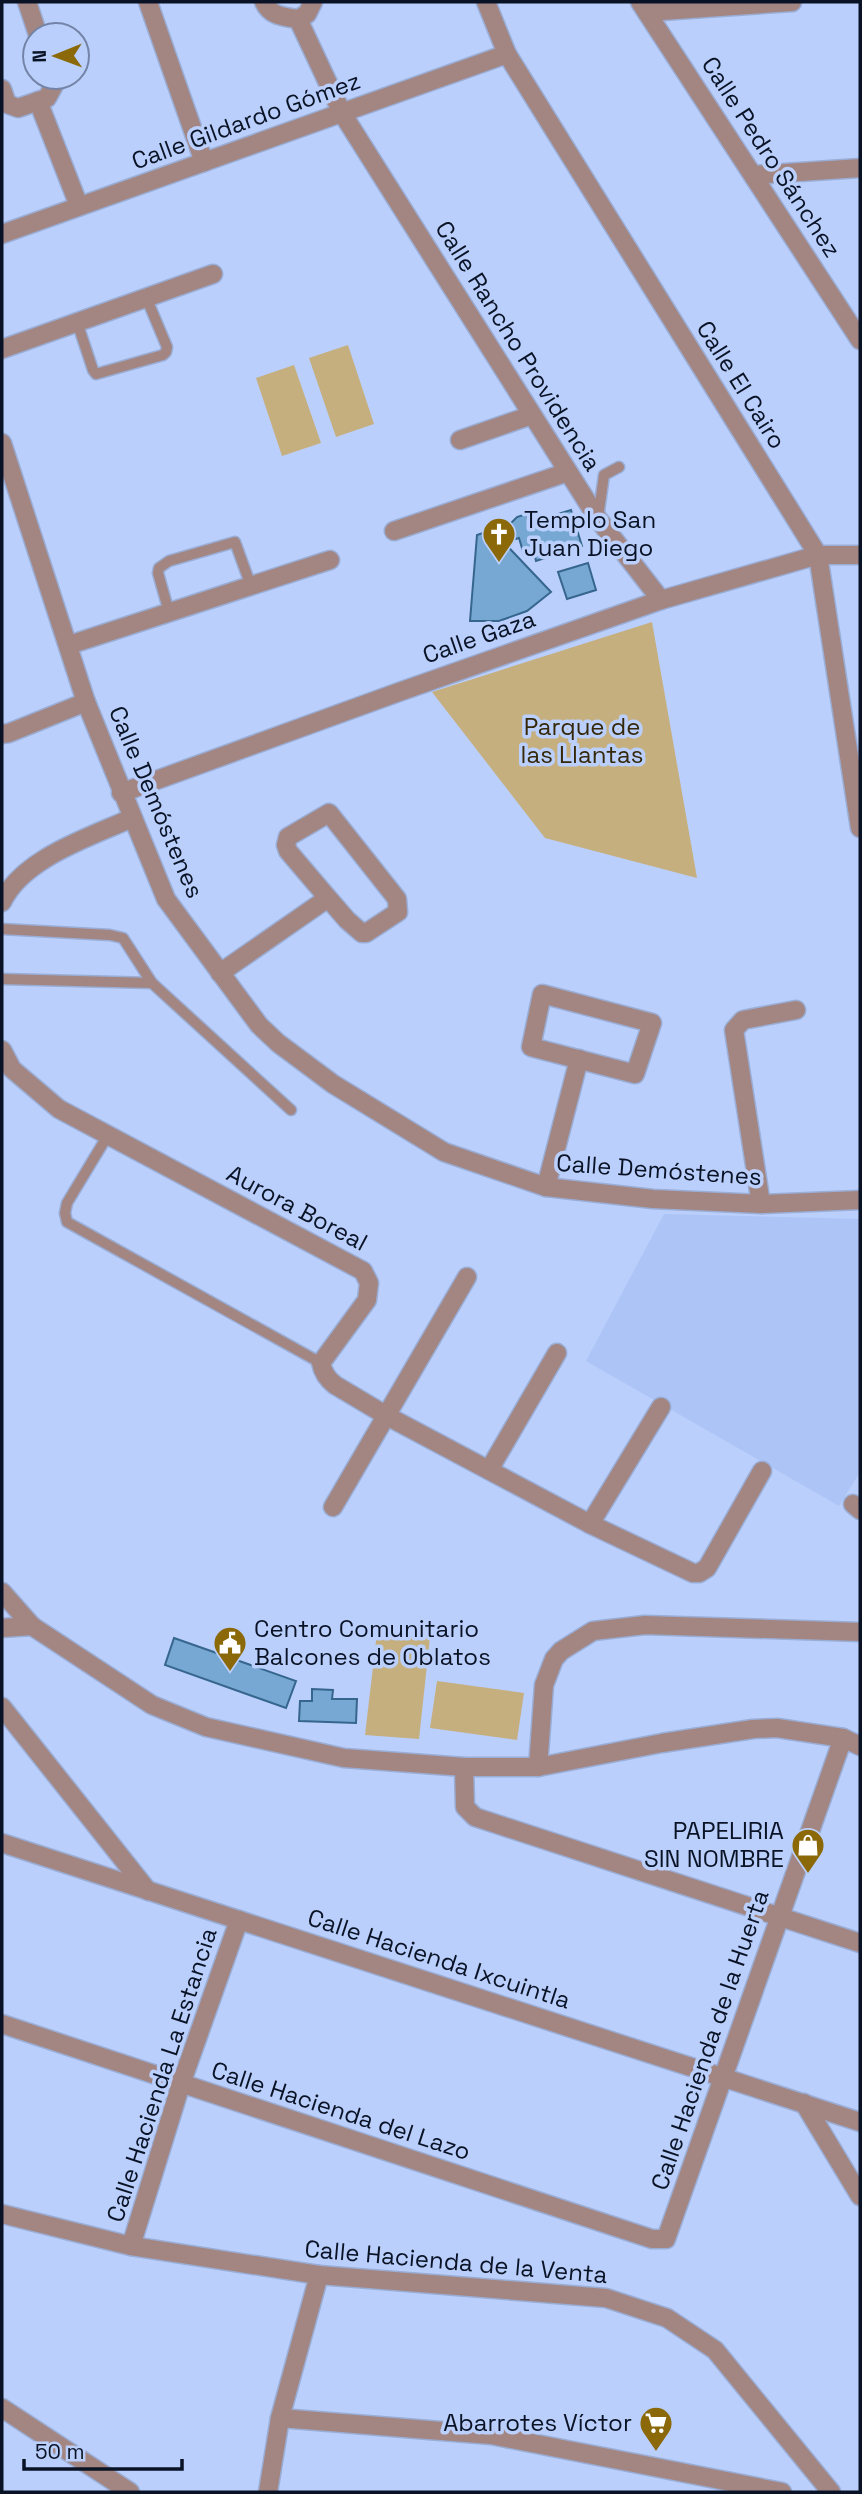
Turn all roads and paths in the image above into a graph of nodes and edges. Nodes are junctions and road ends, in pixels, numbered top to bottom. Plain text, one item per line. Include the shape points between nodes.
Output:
1 (26, 2) edge
2 (148, 2) edge
3 (264, 2) edge
4 (313, 2) edge
5 (486, 2) edge
6 (792, 2) edge
7 (644, 7) edge
8 (298, 19) junction
9 (33, 21) edge
10 (507, 54) junction
11 (2, 89) edge
12 (53, 91) edge
13 (38, 101) junction
14 (342, 113) junction
15 (204, 162) junction
16 (860, 168) edge
17 (753, 175) junction
18 (79, 206) junction
19 (2, 234) edge
20 (213, 274) dead end
21 (146, 298) junction
22 (77, 322) junction
23 (860, 339) edge
24 (2, 349) edge
25 (532, 415) junction
26 (460, 440) dead end
27 (2, 443) edge
28 (619, 467) dead end
29 (568, 472) junction
30 (598, 519) junction
31 (394, 531) dead end
32 (817, 555) junction
33 (860, 555) edge
34 (330, 560) dead end
35 (251, 586) junction
36 (661, 600) junction
37 (169, 612) junction
38 (69, 645) junction
39 (86, 702) junction
40 (2, 734) edge
41 (121, 793) junction
42 (132, 818) junction
43 (860, 828) edge
44 (328, 898) junction
45 (2, 902) edge
46 (2, 929) edge
47 (220, 973) junction
48 (2, 979) edge
49 (152, 983) junction
50 (796, 1010) dead end
51 (2, 1050) edge
52 (579, 1059) junction
53 (291, 1110) dead end
54 (108, 1135) junction
55 (546, 1187) junction
56 (860, 1200) edge
57 (761, 1204) junction
58 (467, 1277) dead end
59 (557, 1353) dead end
60 (321, 1363) junction
61 (661, 1407) dead end
62 (387, 1416) junction
63 (489, 1470) junction
64 (762, 1471) dead end
65 (333, 1507) dead end
66 (590, 1524) junction
67 (2, 1592) edge
68 (32, 1626) junction
69 (2, 1628) edge
70 (860, 1632) edge
71 (2, 1707) edge
72 (843, 1738) junction
73 (860, 1745) edge
74 (464, 1767) junction
75 (538, 1767) junction
76 (2, 1843) edge
77 (148, 1891) junction
78 (780, 1915) junction
79 (239, 1920) junction
80 (860, 1943) edge
81 (2, 2024) edge
82 (723, 2077) junction
83 (181, 2084) junction
84 (804, 2103) junction
85 (860, 2122) edge
86 (860, 2196) edge
87 (2, 2214) edge
88 (666, 2239) joint
89 (131, 2246) junction
90 (319, 2275) junction
91 (2, 2407) edge
92 (280, 2418) junction
93 (130, 2492) edge
94 (268, 2492) edge
95 (782, 2492) edge
96 (831, 2492) edge

1 - 9 street
2 - 15 street
3 - 8 street via 275,14
4 - 8 street
5 - 10 street, Calle El Cairo
6 - 7 street
7 - 17 street, Calle Pedro Sánchez
8 - 14 street, Calle Rancho Providencia
10 - 14 street, Calle Gildardo Gómez
10 - 32 street, Calle El Cairo
11 - 13 street via 10,106
12 - 13 street
13 - 18 street
14 - 15 street, Calle Gildardo Gómez
14 - 25 street, Calle Rancho Providencia
15 - 18 street, Calle Gildardo Gómez
16 - 17 street
17 - 23 street, Calle Pedro Sánchez
18 - 19 street, Calle Gildardo Gómez
20 - 21 street
21 - 22 street
21 - 22 lane via 167,346 163,355 96,374
22 - 24 street
25 - 26 street
25 - 29 street, Calle Rancho Providencia
27 - 38 street, Calle Demóstenes
28 - 30 lane via 604,475
29 - 30 street, Calle Rancho Providencia
29 - 31 street
30 - 36 street, Calle Rancho Providencia
32 - 33 street, Calle Gaza
32 - 36 street, Calle Gaza
32 - 43 street, Calle El Cairo
34 - 35 street
35 - 37 street
35 - 37 lane via 235,542 169,561 158,573
36 - 41 street, Calle Gaza
37 - 38 street
38 - 39 street, Calle Demóstenes
39 - 40 street
39 - 41 street, Calle Demóstenes
41 - 42 street, Calle Demóstenes
42 - 45 street via 42,862 13,884
42 - 47 street, Calle Demóstenes via 166,899
44 - 44 street via 364,933 398,910 397,899 329,813 288,838 286,845
44 - 47 street
46 - 49 lane via 123,938
47 - 55 street, Calle Demóstenes via 278,1043 333,1084 444,1152
48 - 49 lane
49 - 53 lane
50 - 57 street via 743,1020 735,1026 733,1036
51 - 54 street, Aurora Boreal via 12,1069 59,1109
52 - 52 street via 531,1047 542,994 652,1023 635,1074
52 - 55 street
54 - 60 lane via 67,1203 67,1222
54 - 60 street, Aurora Boreal via 363,1270 369,1283 367,1300
55 - 57 street, Calle Demóstenes via 653,1199
56 - 57 street, Calle Demóstenes
58 - 62 street
59 - 63 street
60 - 62 street via 329,1381
61 - 66 street
62 - 63 street
62 - 65 street
63 - 66 street
64 - 66 street via 707,1568 699,1573
67 - 68 street
68 - 69 street
68 - 74 street via 152,1705 206,1727 344,1758
70 - 75 street via 645,1625 593,1631 554,1659 544,1685
71 - 77 street
72 - 73 street
72 - 75 street via 790,1729 753,1729
72 - 78 street, Calle Hacienda de la Huerta
74 - 75 street
74 - 78 street via 465,1807 475,1817
76 - 77 street, Calle Hacienda Ixcuintla
77 - 79 street, Calle Hacienda Ixcuintla
78 - 80 street
78 - 82 street, Calle Hacienda de la Huerta
79 - 82 street, Calle Hacienda Ixcuintla
79 - 83 street, Calle Hacienda La Estancia
81 - 83 street, Calle Hacienda del Lazo
82 - 84 street, Calle Hacienda Ixcuintla
82 - 88 street, Calle Hacienda de la Huerta
83 - 88 street, Calle Hacienda del Lazo via 652,2239
83 - 89 street, Calle Hacienda La Estancia
84 - 85 street, Calle Hacienda Ixcuintla
84 - 86 street
87 - 89 street, Calle Hacienda de la Venta
89 - 90 street, Calle Hacienda de la Venta
90 - 92 street
90 - 96 street, Calle Hacienda de la Venta via 606,2298 667,2318 715,2350
91 - 93 street
92 - 94 street
92 - 95 street via 491,2435

